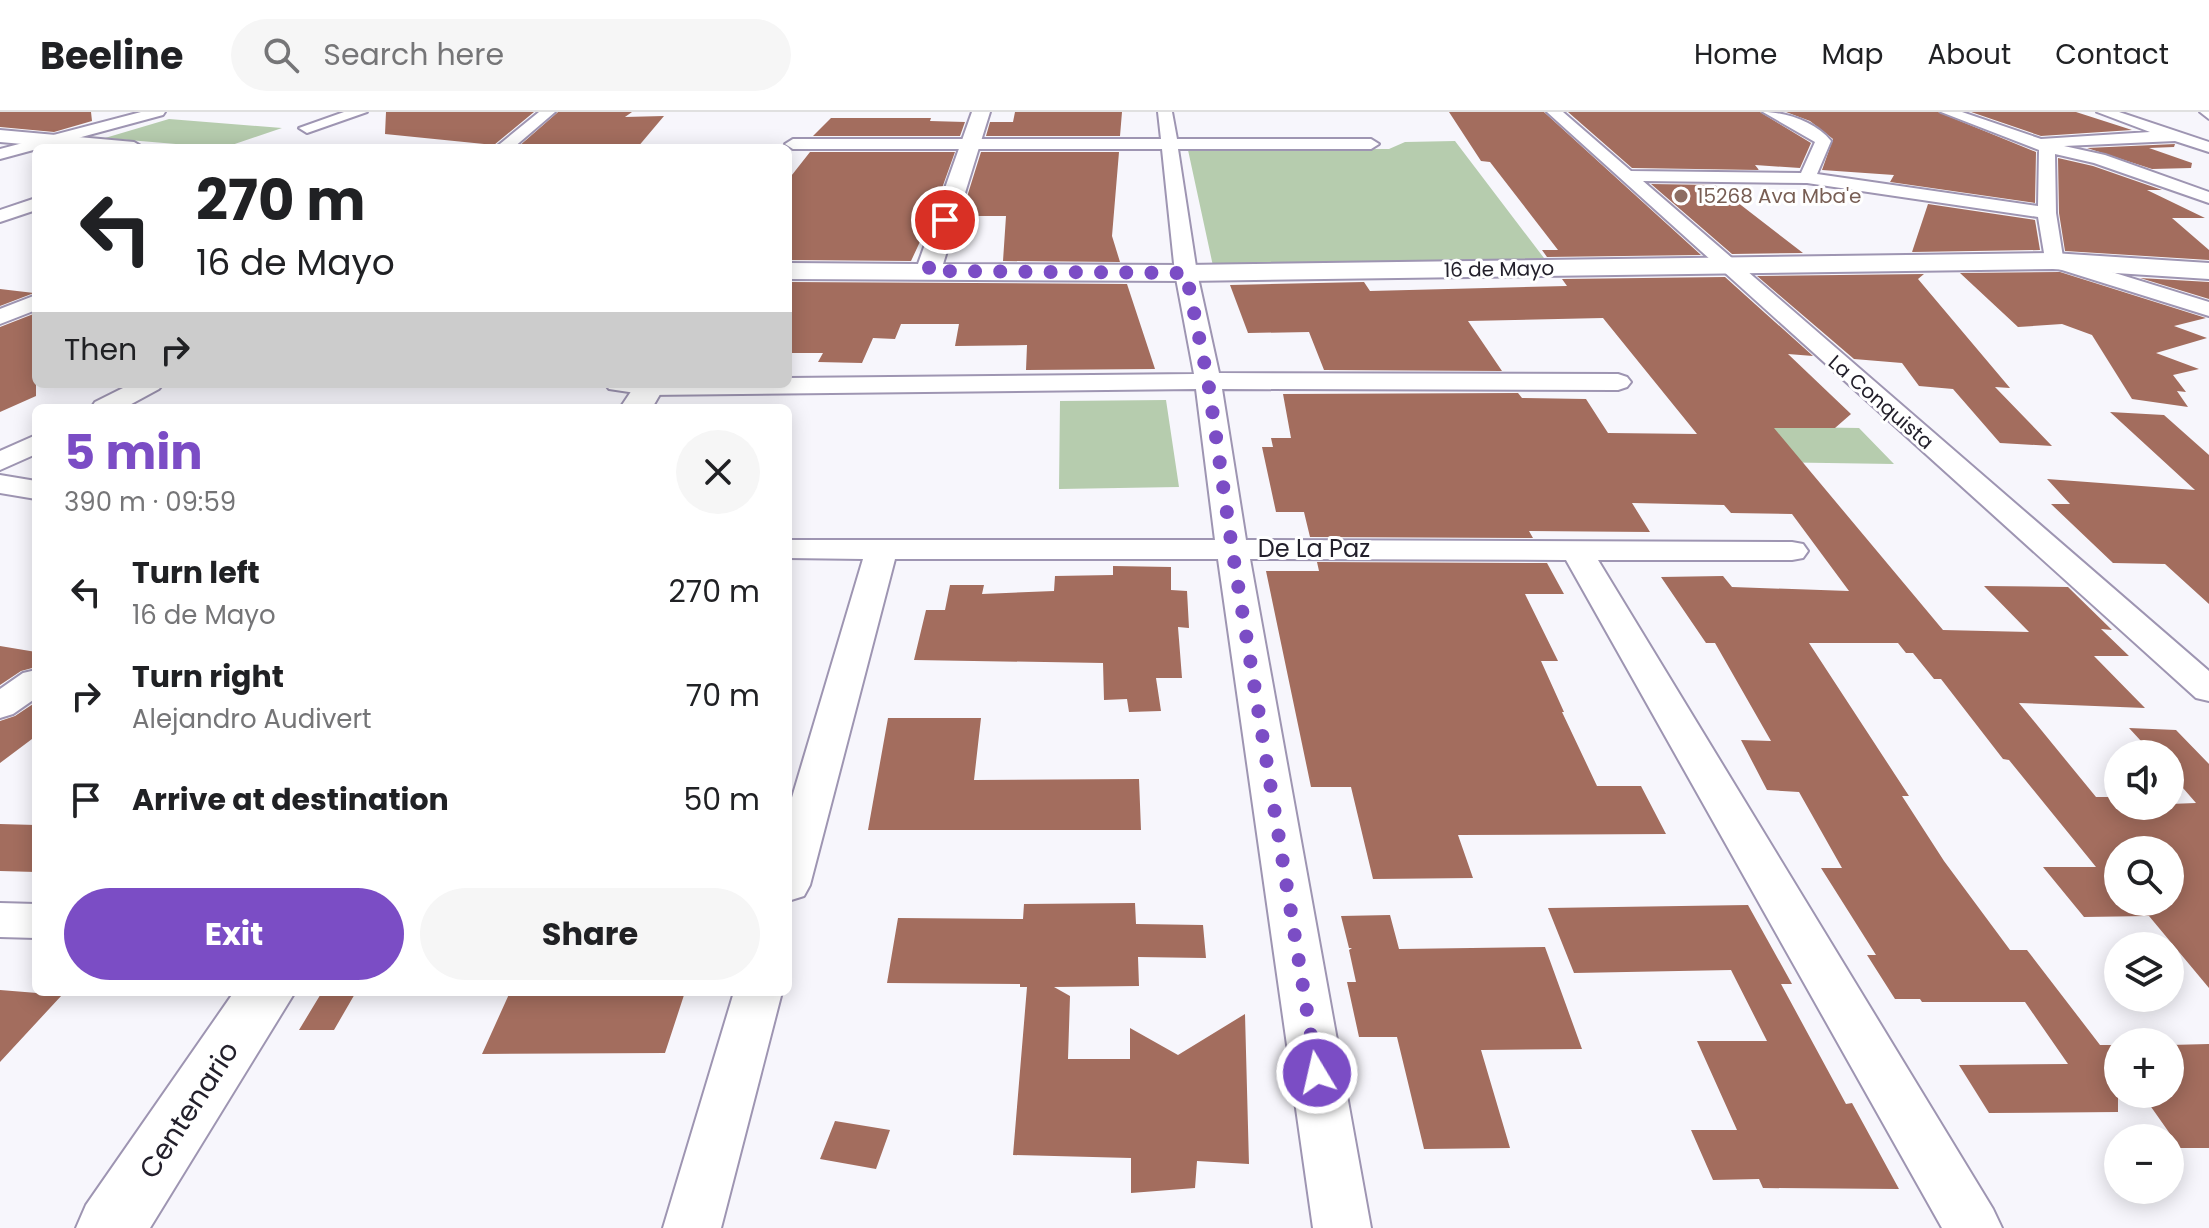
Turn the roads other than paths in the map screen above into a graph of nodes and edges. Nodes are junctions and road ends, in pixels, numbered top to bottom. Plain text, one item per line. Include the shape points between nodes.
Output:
1 (158, 112) edge
2 (360, 112) edge
3 (548, 112) edge
4 (981, 112) edge
5 (1554, 112) edge
6 (1770, 112) edge
7 (1948, 112) edge
8 (1963, 112) edge
9 (2104, 112) edge
10 (804, 123) dead end
11 (1360, 126) dead end
12 (307, 128) dead end
13 (1168, 128) edge
14 (0, 136) edge
15 (2177, 136) junction
16 (48, 141) junction
17 (37, 144) edge
18 (85, 144) edge
19 (508, 144) edge
20 (792, 144) edge
21 (969, 144) junction
22 (32, 145) edge
23 (2047, 145) junction
24 (2209, 147) edge
25 (792, 148) edge
26 (0, 154) edge
27 (1627, 176) junction
28 (1807, 178) junction
29 (2209, 198) edge
30 (32, 205) edge
31 (2047, 213) junction
32 (0, 216) edge
33 (2053, 261) junction
34 (1727, 267) junction
35 (792, 271) edge
36 (928, 271) junction
37 (2209, 271) edge
38 (1186, 273) junction
39 (32, 304) edge
40 (2209, 309) edge
41 (0, 317) edge
42 (1208, 381) junction
43 (1618, 382) dead end
44 (142, 388) edge
45 (638, 391) edge
46 (112, 404) edge
47 (32, 445) edge
48 (0, 462) edge
49 (0, 484) edge
50 (32, 489) edge
51 (1232, 548) junction
52 (792, 549) edge
53 (882, 549) junction
54 (1576, 550) junction
55 (1792, 551) dead end
56 (32, 684) edge
57 (2209, 690) edge
58 (0, 706) edge
59 (792, 871) edge
60 (0, 920) edge
61 (32, 921) edge
62 (263, 996) edge
63 (757, 996) edge
64 (111, 1228) edge
65 (692, 1228) edge
66 (1342, 1228) edge
67 (1973, 1228) edge

1 - 16 street
2 - 12 street
3 - 19 street
4 - 21 street
5 - 27 street, La Conquista
6 - 28 street via 1823,141
7 - 23 street
8 - 23 street
9 - 15 street
10 - 20 street
11 - 13 street via 1371,144
13 - 21 street
13 - 38 street
14 - 16 street
15 - 23 street
15 - 24 street
16 - 17 street
16 - 18 street
21 - 25 street
21 - 36 street
22 - 26 street
23 - 29 street
23 - 31 street
27 - 28 street
27 - 34 street, La Conquista
28 - 31 street
30 - 32 street
31 - 33 street
33 - 34 street, 16 de Mayo
33 - 37 street, 16 de Mayo
33 - 40 street
34 - 38 street, 16 de Mayo
34 - 57 street, La Conquista
35 - 36 street, 16 de Mayo
36 - 38 street, 16 de Mayo
38 - 42 street
39 - 41 street
42 - 43 street
42 - 45 street
42 - 51 street
44 - 46 street
47 - 48 street
49 - 50 street
51 - 53 street, De La Paz
51 - 54 street, De La Paz
51 - 66 street
52 - 53 street, De La Paz
53 - 59 street
54 - 55 street, De La Paz
54 - 67 street
56 - 58 street
60 - 61 street
62 - 64 street, Centenario
63 - 65 street

